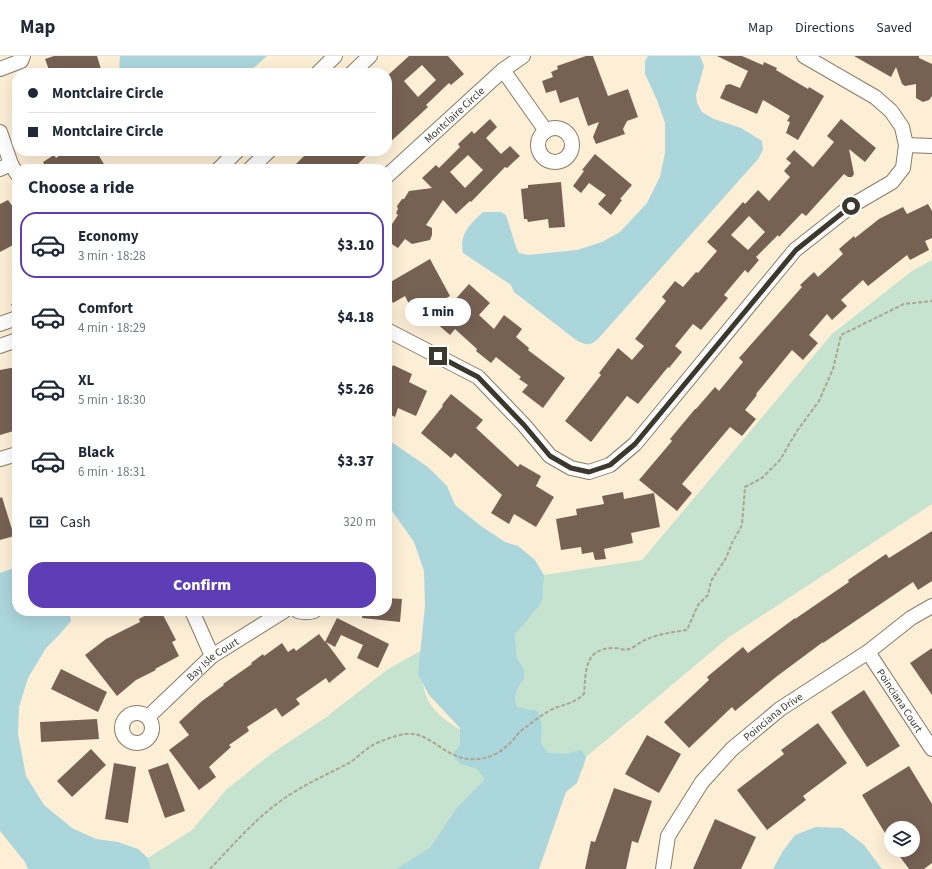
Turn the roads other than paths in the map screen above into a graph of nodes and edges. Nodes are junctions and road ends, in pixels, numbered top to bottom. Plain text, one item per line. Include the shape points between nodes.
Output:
1 (23, 56) edge
2 (335, 56) edge
3 (370, 56) edge
4 (523, 56) edge
5 (804, 56) edge
6 (323, 68) edge
7 (357, 68) edge
8 (0, 69) edge
9 (503, 70) junction
10 (546, 131) dead end
11 (0, 132) edge
12 (906, 145) junction
13 (932, 146) edge
14 (232, 156) edge
15 (264, 156) edge
16 (224, 164) edge
17 (255, 164) edge
18 (9, 169) edge
19 (392, 171) edge
20 (12, 320) edge
21 (0, 324) edge
22 (392, 333) edge
23 (12, 342) edge
24 (0, 346) edge
25 (12, 455) edge
26 (0, 459) edge
27 (932, 606) edge
28 (194, 616) edge
29 (276, 616) edge
30 (868, 652) junction
31 (212, 656) junction
32 (148, 717) dead end
33 (932, 749) edge
34 (663, 869) edge

1 - 8 street via 21,61
2 - 6 street
3 - 7 street
4 - 9 street, Montclaire Circle
5 - 12 street via 875,97 892,111 902,127
9 - 10 street
9 - 19 street, Montclaire Circle
11 - 18 street
12 - 13 street
12 - 22 street via 903,168 892,182 851,206 796,250 635,444 610,465 589,472 571,468 550,456 478,377
14 - 16 street
15 - 17 street
20 - 21 street
23 - 24 street
25 - 26 street
27 - 30 street, Poinciana Drive via 911,618
28 - 31 street
29 - 31 street, Bay Isle Court
30 - 33 street, Poinciana Court
30 - 34 street, Poinciana Drive via 780,709 732,749 702,782 668,836
31 - 32 street, Bay Isle Court

